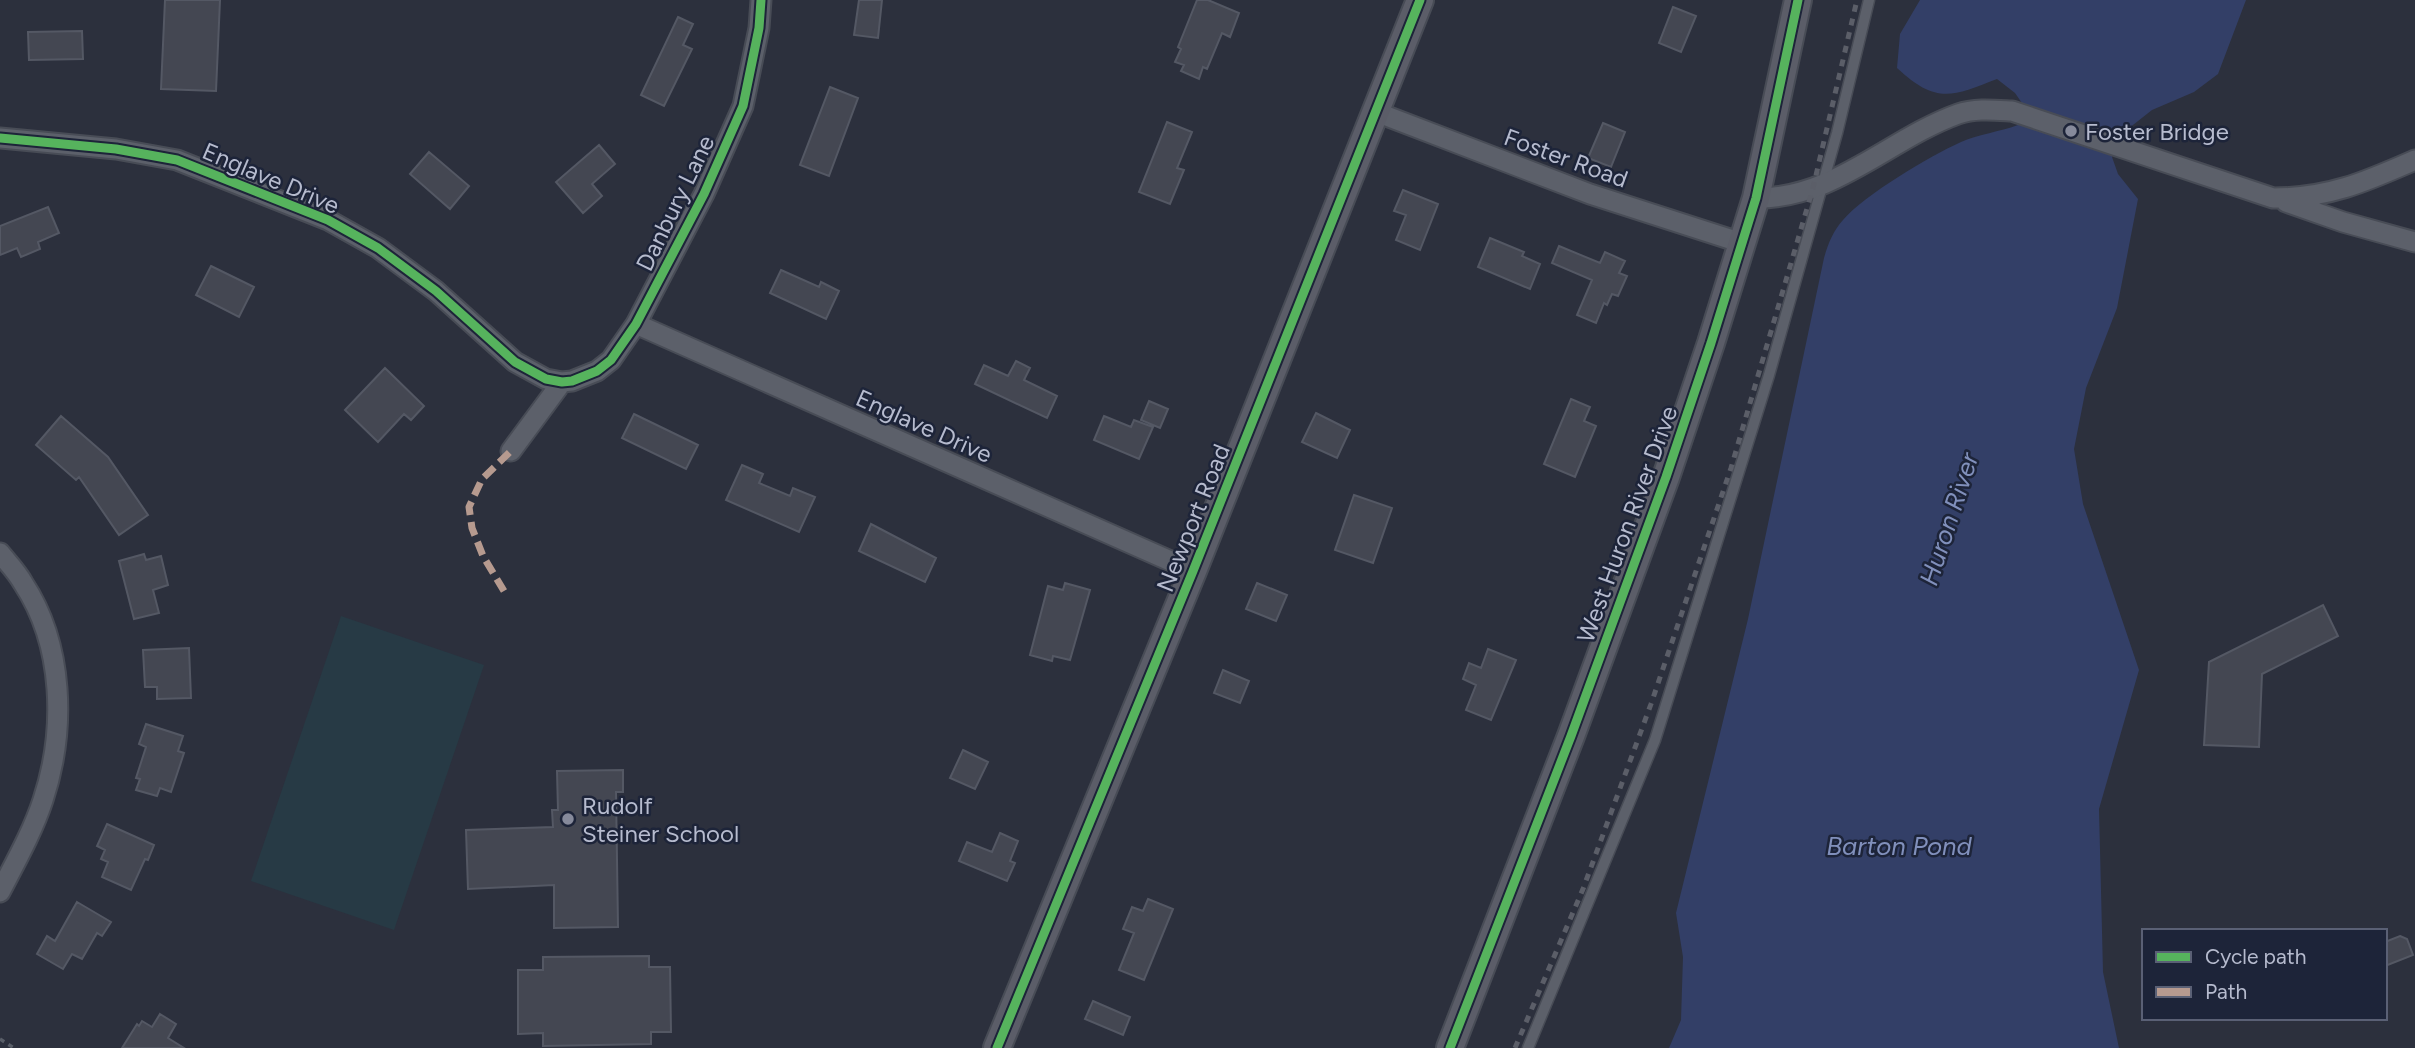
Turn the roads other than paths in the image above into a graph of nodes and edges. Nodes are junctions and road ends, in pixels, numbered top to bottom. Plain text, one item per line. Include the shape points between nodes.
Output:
1 (761, 0) edge
2 (1420, 0) edge
3 (1798, 0) edge
4 (1869, 0) edge
5 (1376, 112) junction
6 (0, 138) edge
7 (2415, 160) edge
8 (1823, 184) junction
9 (1756, 198) junction
10 (2273, 198) junction
11 (2415, 242) edge
12 (1742, 243) junction
13 (636, 324) junction
14 (562, 382) junction
15 (511, 451) dead end
16 (0, 553) edge
17 (1193, 571) junction
18 (0, 892) edge
19 (997, 1048) edge
20 (1450, 1048) edge
21 (1528, 1048) edge

1 - 13 street, Danbury Lane via 743,106 704,194
2 - 5 street, Newport Road
3 - 9 street, West Huron River Drive
4 - 8 lane
5 - 12 street, Foster Road via 1590,194
5 - 17 street, Newport Road
6 - 14 street, Englave Drive via 177,160 328,220 377,248 436,291 515,362 546,379
7 - 10 street via 2332,193
8 - 9 street via 1785,196
8 - 10 street via 1920,132 1959,114 1985,109 2011,111
8 - 21 lane via 1769,375 1655,740
9 - 12 street, West Huron River Drive
10 - 11 street
12 - 20 street, West Huron River Drive via 1666,477
13 - 14 street, Danbury Lane via 611,360 597,371
13 - 17 street, Englave Drive
14 - 15 street
16 - 18 street via 24,583 48,634 58,688 55,745 43,800
17 - 19 street, Newport Road

